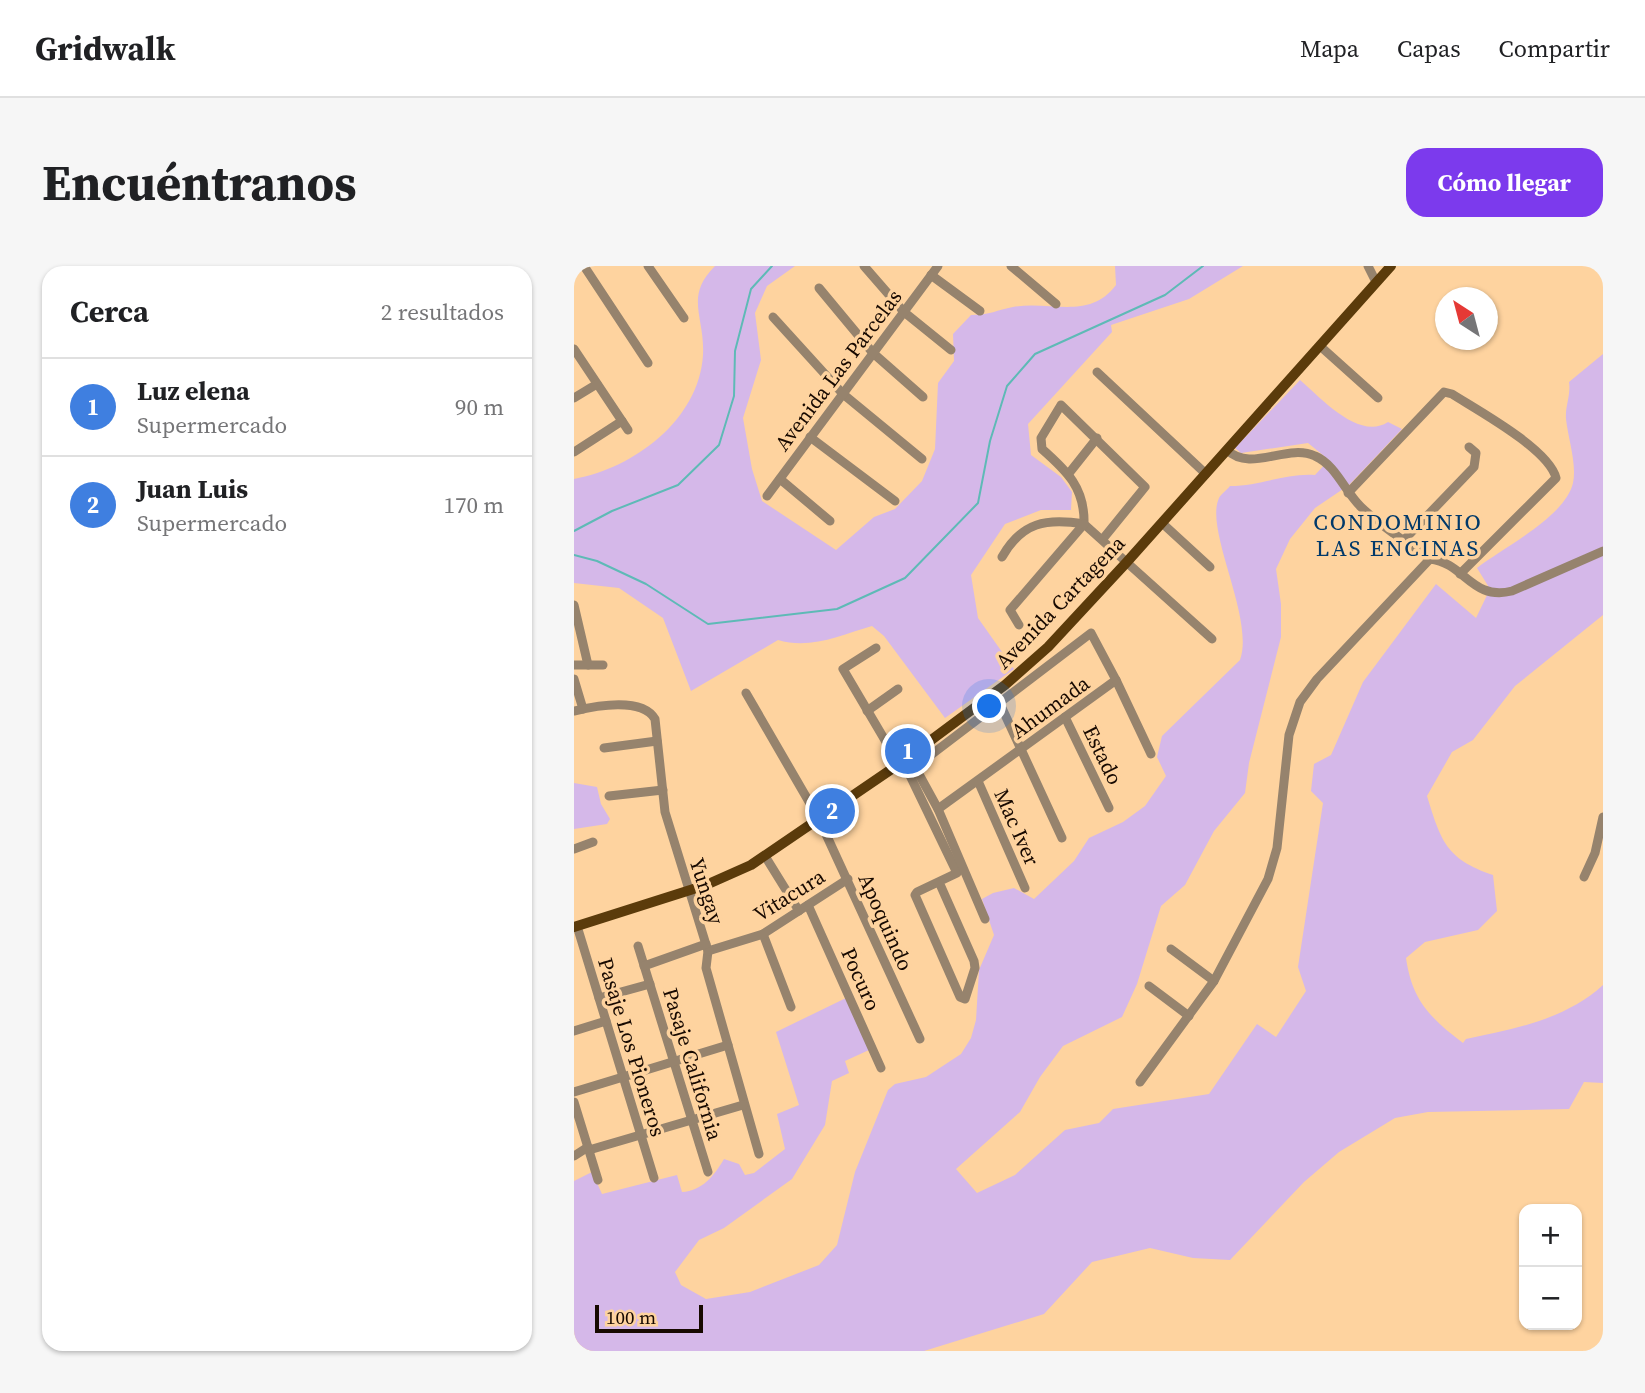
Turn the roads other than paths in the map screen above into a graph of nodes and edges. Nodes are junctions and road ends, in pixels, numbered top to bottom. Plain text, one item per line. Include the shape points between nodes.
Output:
1 (579, 266) edge
2 (584, 266) edge
3 (648, 266) edge
4 (864, 266) edge
5 (938, 266) edge
6 (1011, 266) edge
7 (1368, 266) edge
8 (1391, 266) edge
9 (574, 269) edge
10 (931, 275) junction
11 (1376, 282) junction
12 (819, 288) dead end
13 (1056, 304) dead end
14 (980, 311) dead end
15 (904, 312) junction
16 (774, 317) dead end
17 (684, 318) dead end
18 (1320, 346) junction
19 (574, 349) edge
20 (951, 350) dead end
21 (873, 353) junction
22 (648, 363) dead end
23 (1097, 372) dead end
24 (597, 384) junction
25 (843, 394) junction
26 (923, 397) dead end
27 (574, 398) edge
28 (1378, 398) dead end
29 (810, 438) junction
30 (1097, 438) junction
31 (1469, 447) dead end
32 (1227, 450) junction
33 (574, 454) edge
34 (922, 459) dead end
35 (1070, 472) junction
36 (1206, 474) junction
37 (780, 479) junction
38 (1348, 493) junction
39 (767, 496) dead end
40 (895, 501) dead end
41 (830, 521) dead end
42 (1162, 523) junction
43 (1084, 524) junction
44 (1101, 540) junction
45 (1403, 541) junction
46 (1603, 551) edge
47 (1002, 557) dead end
48 (1430, 559) junction
49 (1126, 563) junction
50 (1210, 567) dead end
51 (1460, 574) junction
52 (574, 605) edge
53 (1019, 625) dead end
54 (1212, 639) dead end
55 (876, 648) dead end
56 (574, 665) edge
57 (588, 665) junction
58 (603, 665) dead end
59 (574, 679) edge
60 (1116, 680) junction
61 (898, 689) dead end
62 (746, 693) dead end
63 (995, 693) junction
64 (1000, 705) junction
65 (578, 710) edge
66 (867, 710) junction
67 (1065, 717) junction
68 (657, 741) junction
69 (604, 748) dead end
70 (1022, 750) junction
71 (1151, 754) dead end
72 (901, 762) junction
73 (978, 781) junction
74 (663, 790) junction
75 (609, 796) dead end
76 (1109, 808) dead end
77 (938, 810) junction
78 (1603, 817) edge
79 (819, 819) junction
80 (1062, 838) dead end
81 (593, 842) dead end
82 (574, 849) edge
83 (765, 856) junction
84 (1599, 856) edge
85 (1584, 877) dead end
86 (848, 878) junction
87 (939, 882) junction
88 (1025, 888) dead end
89 (688, 891) junction
90 (808, 905) junction
91 (799, 911) junction
92 (985, 919) dead end
93 (575, 926) edge
94 (763, 934) junction
95 (638, 946) dead end
96 (707, 947) junction
97 (1171, 949) dead end
98 (644, 966) junction
99 (1214, 981) junction
100 (650, 984) junction
101 (1149, 986) dead end
102 (599, 999) junction
103 (791, 1007) dead end
104 (1189, 1016) junction
105 (606, 1021) junction
106 (574, 1031) edge
107 (920, 1039) dead end
108 (727, 1045) junction
109 (673, 1061) junction
110 (881, 1068) dead end
111 (623, 1077) junction
112 (1140, 1082) dead end
113 (574, 1092) edge
114 (574, 1102) edge
115 (743, 1105) junction
116 (691, 1119) junction
117 (641, 1135) junction
118 (588, 1149) junction
119 (758, 1154) dead end
120 (574, 1156) edge
121 (708, 1172) dead end
122 (654, 1178) dead end
123 (598, 1180) dead end

1 - 9 street
2 - 22 street
3 - 17 street
4 - 15 street
5 - 10 street, Avenida Las Parcelas
6 - 13 street
7 - 11 street
8 - 11 main road, Avenida Cartagena
10 - 14 street
10 - 15 street, Avenida Las Parcelas
11 - 18 main road, Avenida Cartagena
12 - 21 street
15 - 20 street
15 - 21 street, Avenida Las Parcelas
16 - 25 street
18 - 28 street
18 - 32 main road, Avenida Cartagena
19 - 24 street
21 - 25 street, Avenida Las Parcelas
21 - 26 street
23 - 36 street
24 - 27 street
24 - 33 street via 625,425
25 - 29 street, Avenida Las Parcelas
25 - 34 street
29 - 37 street, Avenida Las Parcelas
29 - 40 street
30 - 35 street
30 - 35 street via 1061,405 1041,438 1042,449
30 - 44 street via 1145,487
31 - 45 street via 1476,453 1474,467
32 - 36 main road, Avenida Cartagena
32 - 38 street via 1243,459 1293,452 1314,455 1330,467
35 - 43 street via 1081,496
36 - 42 main road, Avenida Cartagena
37 - 39 street, Avenida Las Parcelas
37 - 41 street
38 - 45 street
38 - 51 street via 1444,392 1495,422 1544,460 1556,478
42 - 49 main road, Avenida Cartagena
42 - 50 street
43 - 44 street
43 - 47 street via 1057,520 1034,525 1016,537
43 - 53 street via 1010,610
44 - 49 street
45 - 48 street
46 - 51 street via 1506,592 1480,589
48 - 51 street via 1447,563
48 - 99 street via 1300,702 1289,735 1273,864 1252,914
49 - 54 street
49 - 63 main road, Avenida Cartagena via 1048,647
52 - 57 street
55 - 66 street via 843,669
56 - 57 street
57 - 58 street
59 - 65 street
60 - 64 street via 1091,633
60 - 67 street, Ahumada
60 - 71 street, Ahumada
61 - 66 street
62 - 79 street, Apoquindo
63 - 64 street
63 - 72 main road, Avenida Cartagena
64 - 70 street
64 - 77 street via 915,767
65 - 68 street, Yungay via 643,707 655,719
66 - 72 street
67 - 70 street, Ahumada
67 - 76 street, Estado
68 - 69 street
68 - 74 street, Yungay
70 - 73 street, Ahumada
70 - 80 street
72 - 79 main road, Avenida Cartagena
72 - 87 street via 957,873
73 - 77 street, Ahumada
73 - 88 street, Mac Iver
74 - 75 street
74 - 89 street, Yungay via 665,813
77 - 92 street
78 - 84 street
79 - 83 main road, Avenida Cartagena
79 - 86 street, Apoquindo
81 - 82 street
83 - 89 main road, Avenida Cartagena via 719,881
83 - 91 street
84 - 85 street
86 - 90 street, Vitacura
86 - 107 street, Apoquindo
87 - 87 street via 917,892 916,898 960,997 965,999 974,961
89 - 93 main road, Avenida Cartagena
89 - 96 street, Yungay
90 - 91 street, Vitacura
90 - 110 street, Pocuro
91 - 94 street, Vitacura
93 - 102 street, Pasaje Los Pioneros
94 - 96 street, Vitacura
94 - 103 street
95 - 98 street, Pasaje California
96 - 98 street, Pasaje California
96 - 108 street, Yungay via 706,968
97 - 99 street
98 - 100 street, Pasaje California
99 - 104 street
100 - 102 street
100 - 109 street, Pasaje California
101 - 104 street
102 - 105 street, Pasaje Los Pioneros
104 - 112 street
105 - 106 street
105 - 111 street, Pasaje Los Pioneros
108 - 109 street
108 - 115 street, Yungay
109 - 111 street
109 - 116 street, Pasaje California
111 - 113 street
111 - 117 street, Pasaje Los Pioneros
114 - 118 street
115 - 116 street
115 - 119 street, Yungay
116 - 117 street
116 - 121 street, Pasaje California
117 - 118 street
117 - 122 street, Pasaje Los Pioneros
118 - 120 street
118 - 123 street

